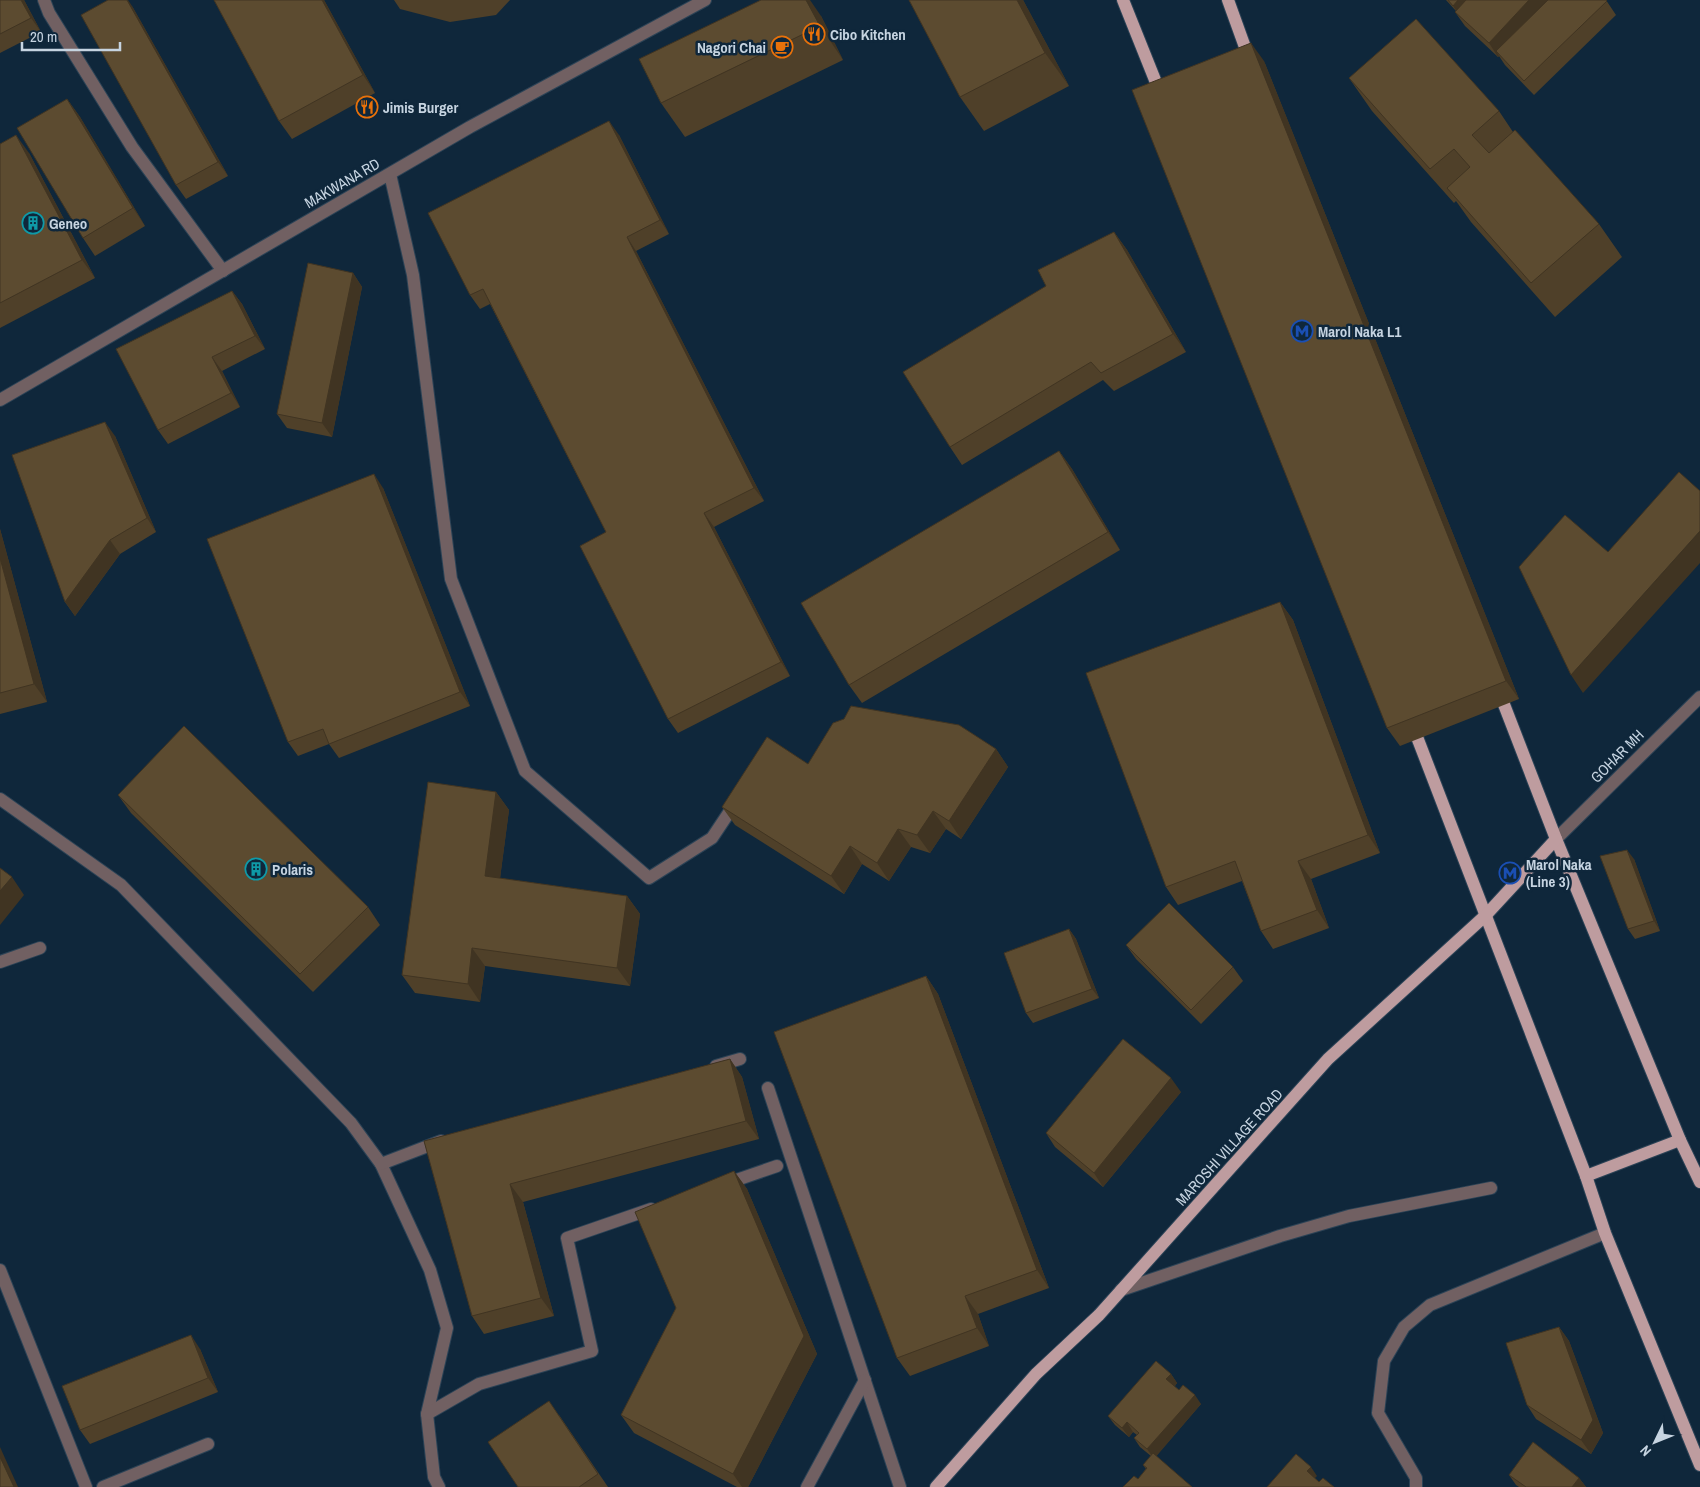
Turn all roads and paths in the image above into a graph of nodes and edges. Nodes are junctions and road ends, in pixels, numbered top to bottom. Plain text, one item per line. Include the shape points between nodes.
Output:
1 (44, 0) edge
2 (705, 0) edge
3 (1123, 0) edge
4 (1228, 0) edge
5 (1255, 76) edge
6 (1167, 110) edge
7 (390, 174) junction
8 (223, 271) junction
9 (0, 400) edge
10 (1493, 677) edge
11 (1700, 697) edge
12 (1407, 711) edge
13 (743, 792) edge
14 (0, 799) edge
15 (1556, 839) junction
16 (1486, 916) junction
17 (40, 948) dead end
18 (0, 962) edge
19 (740, 1059) dead end
20 (702, 1070) edge
21 (768, 1088) dead end
22 (455, 1137) edge
23 (1680, 1140) junction
24 (381, 1164) junction
25 (777, 1166) dead end
26 (1586, 1176) junction
27 (1700, 1182) edge
28 (713, 1188) edge
29 (1492, 1188) dead end
30 (667, 1203) edge
31 (1605, 1233) junction
32 (0, 1270) edge
33 (1121, 1290) junction
34 (865, 1380) junction
35 (427, 1414) junction
36 (208, 1444) dead end
37 (1700, 1465) edge
38 (86, 1487) edge
39 (103, 1487) edge
40 (439, 1487) edge
41 (807, 1487) edge
42 (900, 1487) edge
43 (936, 1487) edge
44 (1416, 1487) edge

1 - 8 street via 132,147
2 - 7 street, MAKWANA RD
3 - 6 main road
4 - 5 main road
7 - 8 street, MAKWANA RD
7 - 13 street via 412,275 451,579 525,770 649,878 712,838
8 - 9 street, MAKWANA RD
10 - 15 main road
11 - 15 street, GOHAR MH
12 - 16 main road
14 - 24 street via 121,885 351,1123
15 - 16 main road, MAROSHI VILLAGE ROAD
15 - 23 main road
16 - 26 main road
16 - 33 main road, MAROSHI VILLAGE ROAD via 1328,1059
17 - 18 street
19 - 20 street
21 - 34 street
22 - 24 street via 427,1144
23 - 26 main road
23 - 27 main road
24 - 35 street via 430,1270 448,1328
25 - 28 street
26 - 31 main road
29 - 33 street via 1332,1221
30 - 35 street via 567,1238 592,1351 479,1384
31 - 37 main road
31 - 44 street via 1430,1305 1404,1327 1384,1361 1378,1413 1416,1478
32 - 38 street
33 - 43 main road, MAROSHI VILLAGE ROAD via 1036,1374
34 - 41 street
34 - 42 street
35 - 40 street via 434,1478
36 - 39 street

